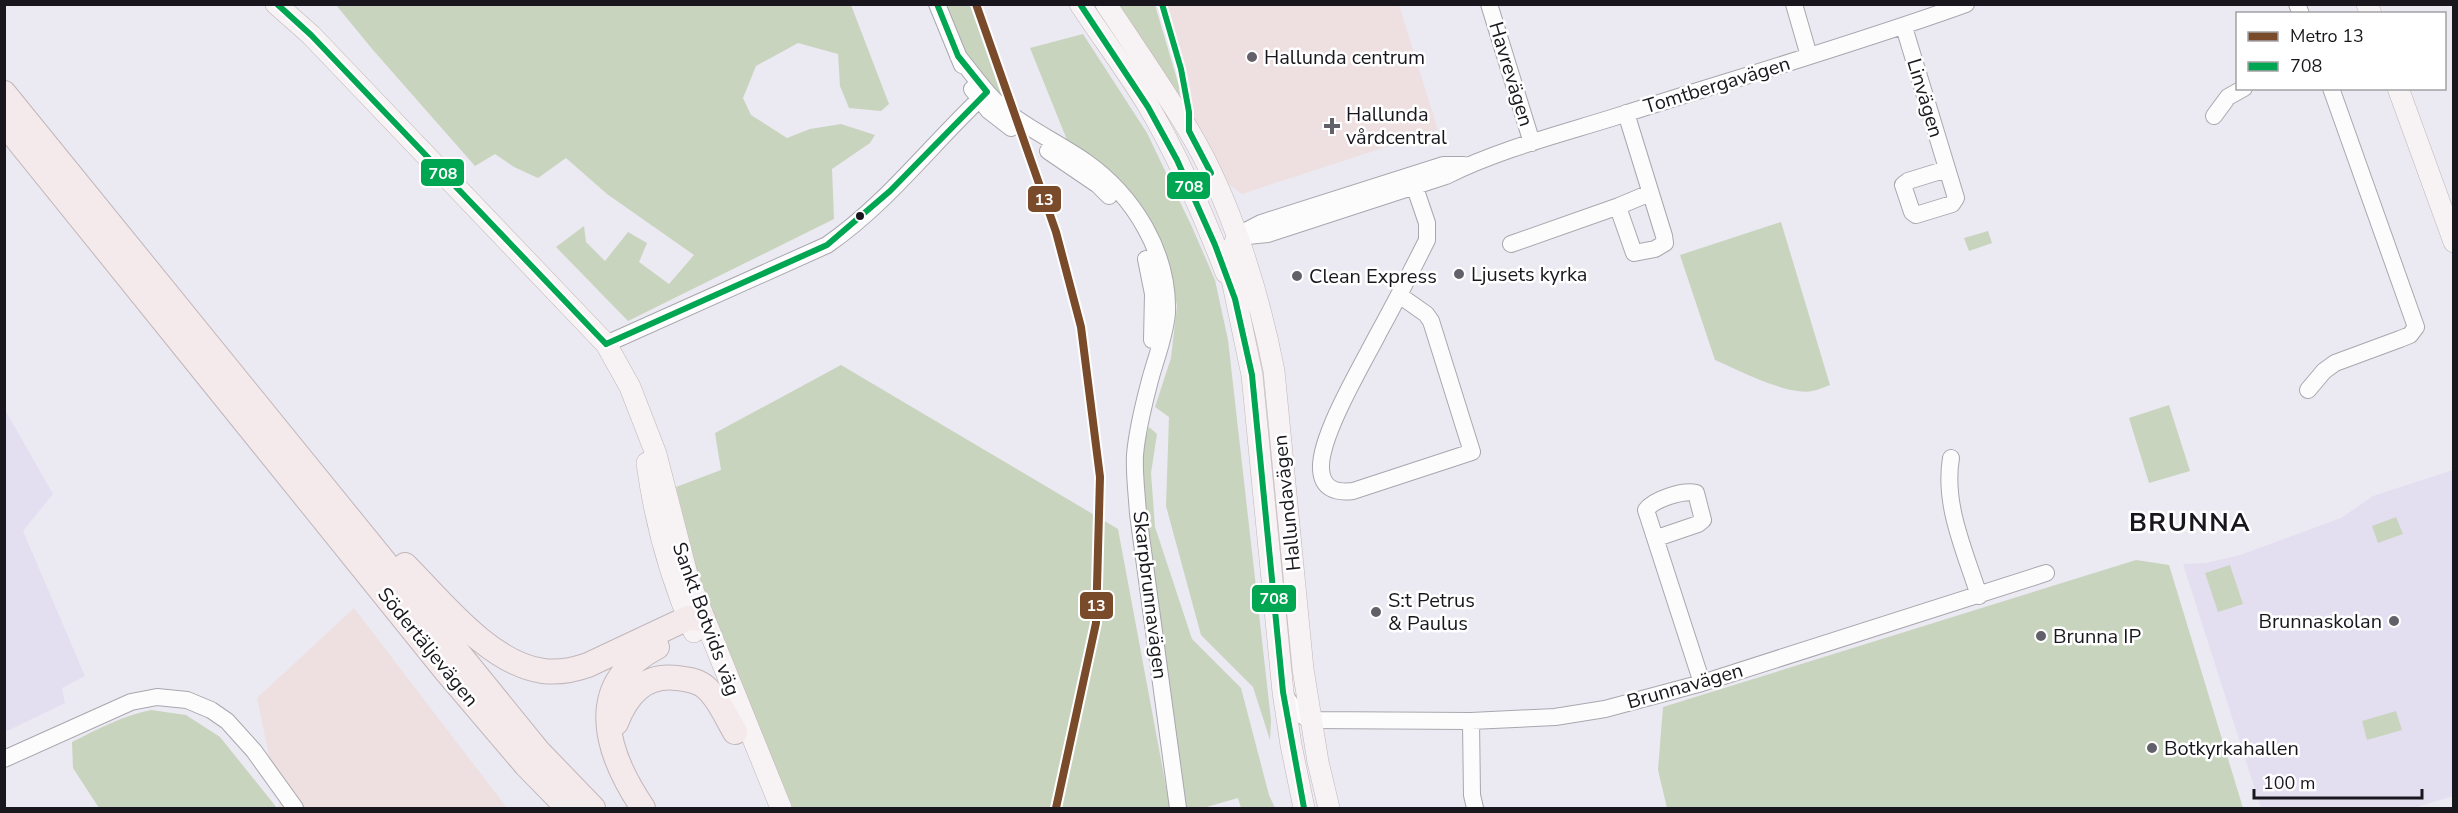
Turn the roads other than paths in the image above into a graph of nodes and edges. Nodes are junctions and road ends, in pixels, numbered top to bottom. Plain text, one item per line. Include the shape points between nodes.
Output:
1 (276, 4) edge
2 (937, 4) edge
3 (1080, 4) edge
4 (1107, 4) edge
5 (1489, 4) edge
6 (1794, 4) edge
7 (1966, 4) edge
8 (1904, 27) junction
9 (1809, 56) junction
10 (2240, 90) edge
11 (2332, 90) edge
12 (2399, 90) edge
13 (4, 93) edge
14 (983, 96) junction
15 (1148, 107) junction
16 (1626, 113) junction
17 (2214, 116) dead end
18 (4, 123) edge
19 (1532, 143) junction
20 (1947, 169) dead end
21 (1215, 181) junction
22 (1413, 181) junction
23 (1650, 193) junction
24 (1619, 206) junction
25 (1264, 229) junction
26 (1237, 237) junction
27 (2454, 242) edge
28 (1511, 244) dead end
29 (1399, 295) junction
30 (1235, 299) junction
31 (1266, 331) junction
32 (606, 344) junction
33 (2308, 390) dead end
34 (1951, 458) dead end
35 (302, 476) junction
36 (1657, 538) dead end
37 (2046, 573) dead end
38 (1979, 596) junction
39 (695, 622) junction
40 (446, 671) junction
41 (1702, 683) junction
42 (1283, 692) junction
43 (1310, 720) junction
44 (1471, 721) junction
45 (735, 732) junction
46 (1291, 745) junction
47 (611, 746) junction
48 (4, 759) edge
49 (295, 808) edge
50 (548, 808) edge
51 (568, 808) edge
52 (593, 808) edge
53 (643, 808) edge
54 (770, 808) edge
55 (781, 808) edge
56 (1178, 808) edge
57 (1304, 808) edge
58 (1329, 808) edge
59 (1475, 808) edge

1 - 32 main road, Sankt Botvids väg via 311,35
2 - 14 street, Skarpbrunnavägen via 969,83
3 - 15 main road, Hallundavägen
4 - 21 main road, Hallundavägen via 1189,131
5 - 19 street, Havrevägen
6 - 9 street
7 - 8 street, Tomtbergavägen
8 - 9 street, Tomtbergavägen
8 - 20 street, Linvägen
9 - 16 street, Tomtbergavägen
10 - 17 street via 2228,97
11 - 33 street via 2416,327 2410,335 2335,363
12 - 27 main road
13 - 35 highway
14 - 32 street via 876,205 828,244
14 - 56 street, Skarpbrunnavägen via 1000,121 1098,185 1116,202 1131,223 1149,269 1154,316 1149,383 1135,455 1138,505
15 - 26 main road, Hallundavägen via 1188,154 1223,229
15 - 30 main road, Hallundavägen via 1194,195
16 - 19 street, Tomtbergavägen
16 - 23 street
18 - 35 highway
19 - 22 street, Tomtbergavägen via 1446,176
21 - 25 street via 1237,218
21 - 26 main road, Hallundavägen
22 - 25 street, Tomtbergavägen
22 - 29 street via 1427,223 1426,240
23 - 24 street
23 - 24 street via 1665,243 1656,249 1634,253
24 - 28 street
25 - 26 street, Tomtbergavägen
25 - 31 street via 1253,261
26 - 30 main road, Hallundavägen via 1228,258
26 - 31 main road, Hallundavägen
29 - 29 street via 1332,425 1321,469 1330,490 1353,491 1472,452 1431,321
30 - 42 main road, Hallundavägen via 1252,375
31 - 43 main road, Hallundavägen via 1274,371
32 - 39 main road, Sankt Botvids väg via 630,387 656,454
34 - 38 street via 1949,497
35 - 39 highway via 477,637 505,657 529,667 571,671
35 - 40 highway, Södertäljevägen
35 - 52 highway via 538,751
36 - 41 street
37 - 38 street, Brunnavägen
38 - 41 street, Brunnavägen
39 - 45 main road, Sankt Botvids väg
39 - 47 highway via 639,657 618,681 607,725
39 - 55 main road, Sankt Botvids väg
40 - 50 highway via 490,736
40 - 51 highway, Södertäljevägen
41 - 44 street, Brunnavägen via 1555,717
42 - 43 street via 1295,710
42 - 46 main road, Hallundavägen
43 - 44 street, Brunnavägen
43 - 46 street
43 - 58 main road, Hallundavägen
44 - 59 street
45 - 47 highway via 704,686 690,679 659,677 644,682 630,695 615,724
45 - 54 main road, Sankt Botvids väg
46 - 57 main road, Hallundavägen
47 - 53 highway via 625,780
48 - 49 street via 131,702 157,697 187,700 227,721 255,751

